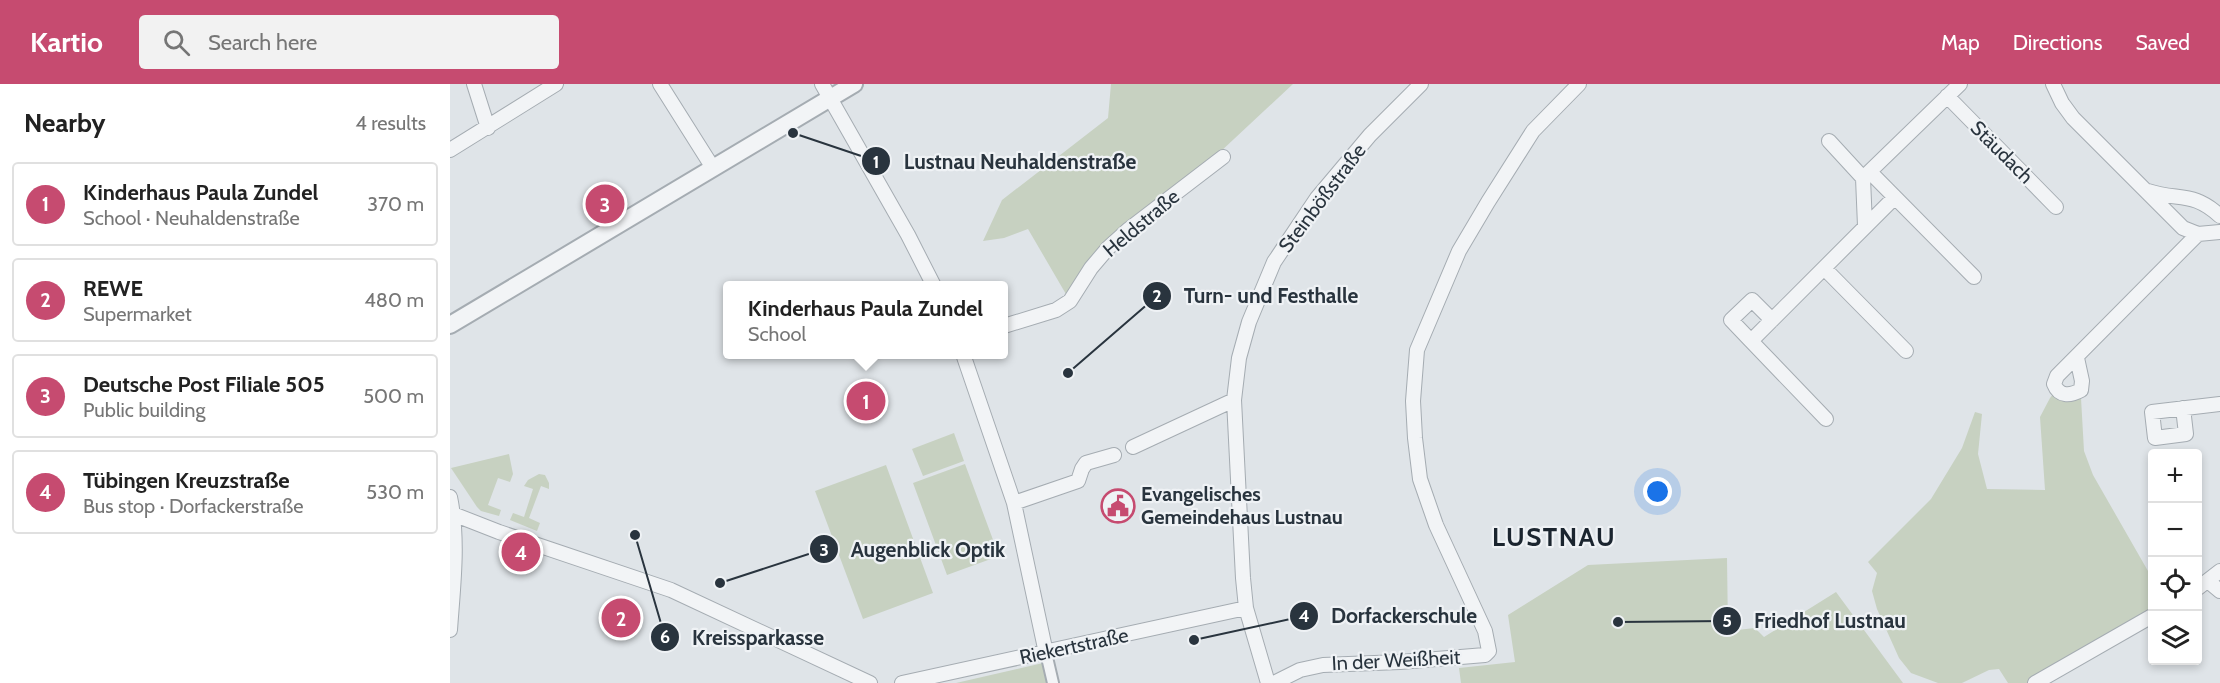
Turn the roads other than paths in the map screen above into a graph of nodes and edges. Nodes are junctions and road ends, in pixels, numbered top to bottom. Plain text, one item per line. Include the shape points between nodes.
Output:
1 (474, 84) edge
2 (556, 84) edge
3 (660, 84) edge
4 (854, 84) edge
5 (1421, 84) edge
6 (1579, 84) edge
7 (1960, 84) edge
8 (2053, 84) edge
9 (826, 91) edge
10 (1947, 96) junction
11 (488, 128) junction
12 (1829, 141) dead end
13 (450, 150) edge
14 (1223, 157) dead end
15 (713, 168) junction
16 (1866, 175) junction
17 (2143, 189) junction
18 (2182, 197) junction
19 (1894, 198) junction
20 (2056, 207) dead end
21 (2173, 216) junction
22 (2220, 216) edge
23 (1865, 226) junction
24 (2220, 232) edge
25 (2198, 234) junction
26 (1824, 268) junction
27 (1974, 277) dead end
28 (932, 281) edge
29 (1772, 320) junction
30 (450, 325) edge
31 (1008, 325) edge
32 (1751, 341) junction
33 (1906, 351) dead end
34 (2077, 358) dead end
35 (965, 359) edge
36 (1234, 400) junction
37 (2220, 404) edge
38 (2183, 408) dead end
39 (1826, 419) dead end
40 (1133, 447) dead end
41 (1114, 455) dead end
42 (450, 497) edge
43 (1014, 503) junction
44 (453, 514) junction
45 (2220, 571) edge
46 (2203, 584) edge
47 (2220, 591) edge
48 (1246, 608) junction
49 (2148, 618) edge
50 (450, 630) edge
51 (1047, 653) junction
52 (870, 683) edge
53 (902, 683) edge
54 (1053, 683) edge
55 (1268, 683) edge
56 (1274, 683) edge
57 (2035, 683) edge

1 - 11 street
2 - 11 street
3 - 15 street
4 - 9 street
5 - 36 street, Steinbößstraße via 1342,166 1274,262 1249,322 1239,358
6 - 56 street, In der Weißheit via 1533,131 1488,202 1459,251 1417,350 1413,401 1420,479 1436,525 1485,631 1489,651 1485,655 1400,662 1323,664
7 - 10 street
8 - 17 street via 2073,118
9 - 15 street
9 - 28 street
10 - 16 street
10 - 20 street, Stäudach
11 - 13 street
12 - 16 street
14 - 31 street, Heldstraße via 1108,248 1070,301
15 - 30 street
16 - 19 street
16 - 23 street
17 - 18 street
17 - 21 street
18 - 21 street via 2176,200
18 - 22 street via 2206,203
19 - 23 street
19 - 27 street
21 - 25 street via 2183,228
23 - 26 street
24 - 25 street
25 - 34 street
26 - 29 street
26 - 33 street
29 - 32 street
29 - 32 street via 1752,300 1731,320
32 - 39 street
35 - 43 street
36 - 40 street
36 - 48 street, Steinbößstraße
37 - 38 street
41 - 43 street via 1086,464 1078,481
42 - 44 street
43 - 51 street
44 - 50 street via 455,557
44 - 52 street via 671,590
45 - 46 street
46 - 47 street
48 - 51 street, Riekertstraße
48 - 55 street, Steinbößstraße
49 - 57 street
51 - 53 street, Riekertstraße
51 - 54 street

